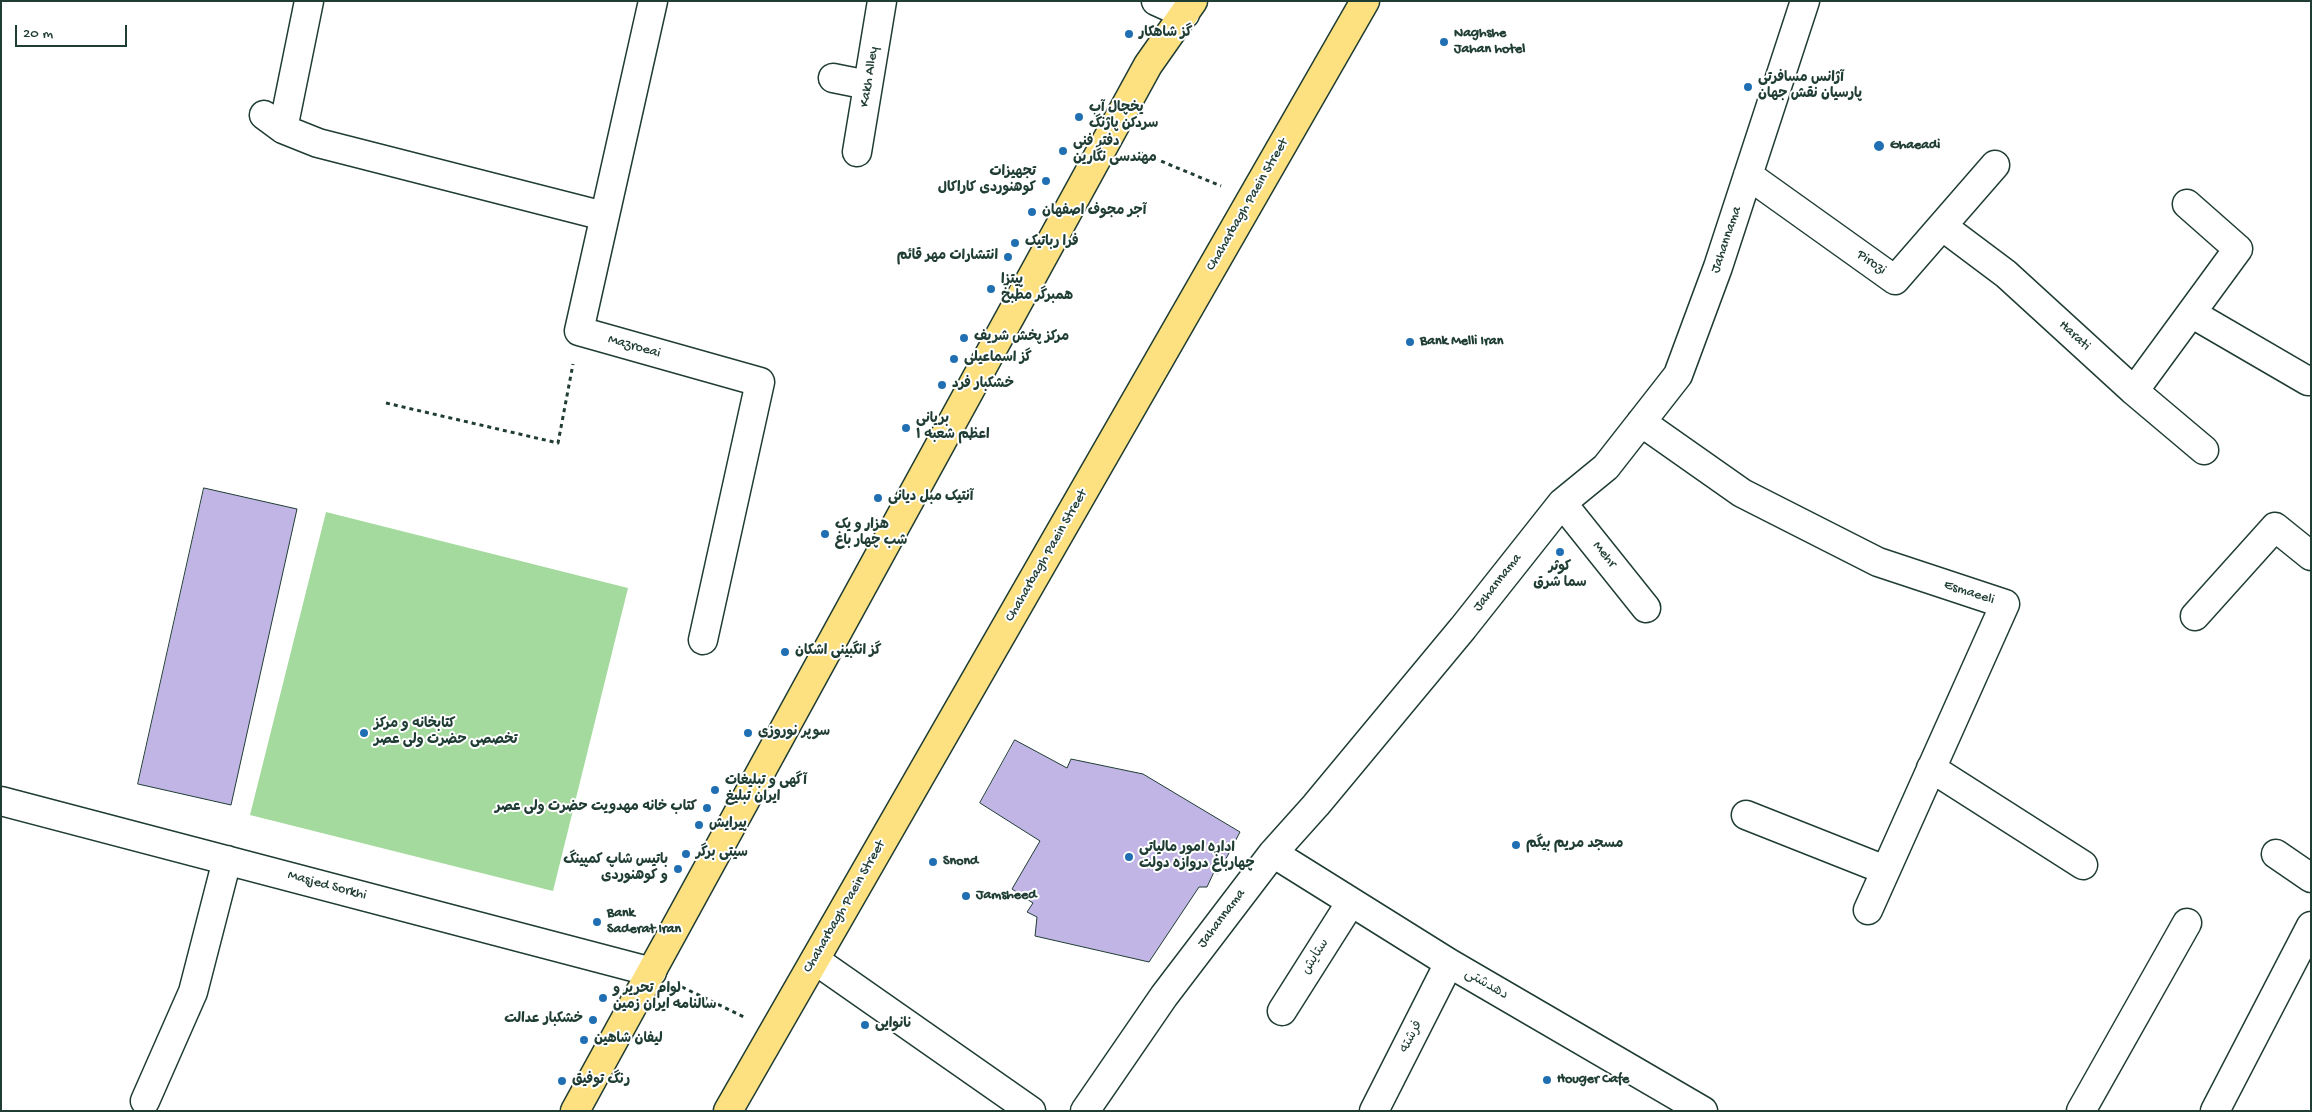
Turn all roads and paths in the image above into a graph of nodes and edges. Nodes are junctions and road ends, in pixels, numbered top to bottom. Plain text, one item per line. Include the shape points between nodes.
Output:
1 (309, 1) edge
2 (653, 1) edge
3 (882, 1) edge
4 (1156, 1) edge
5 (1365, 1) edge
6 (1805, 1) edge
7 (1189, 8) edge
8 (833, 78) dead end
9 (868, 85) junction
10 (1108, 138) junction
11 (857, 152) dead end
12 (1995, 165) dead end
13 (1748, 175) junction
14 (1251, 199) junction
15 (2187, 204) dead end
16 (604, 216) junction
17 (1942, 226) junction
18 (582, 312) junction
19 (2191, 313) junction
20 (2308, 381) dead end
21 (2134, 391) junction
22 (386, 403) dead end
23 (1641, 422) junction
24 (2204, 450) dead end
25 (1562, 503) junction
26 (2311, 556) edge
27 (1646, 608) dead end
28 (2195, 616) dead end
29 (703, 640) dead end
30 (1931, 768) junction
31 (1, 801) edge
32 (1746, 815) dead end
33 (1273, 853) junction
34 (2276, 854) dead end
35 (227, 860) junction
36 (2083, 864) dead end
37 (1885, 870) junction
38 (2311, 878) edge
39 (1351, 902) junction
40 (1868, 910) dead end
41 (2187, 923) dead end
42 (2311, 926) edge
43 (815, 960) junction
44 (1449, 963) junction
45 (652, 972) junction
46 (1282, 1011) dead end
47 (774, 1031) junction
48 (145, 1101) dead end
49 (575, 1111) edge
50 (728, 1111) edge
51 (1031, 1111) edge
52 (1085, 1111) edge
53 (1374, 1111) edge
54 (1703, 1111) edge
55 (2081, 1111) edge
56 (2215, 1111) edge

1 - 16 street via 273,122 318,143
2 - 16 street, Mazroeai
3 - 9 street, Kakh Alley
4 - 7 street
5 - 14 main road, Chaharbagh Paein Street
6 - 13 street, Jahannama
7 - 10 main road via 1148,64
8 - 9 street
9 - 11 street, Kakh Alley
10 - 14 path
10 - 45 main road
12 - 17 street, Pirozi
13 - 17 street, Pirozi via 1895,280
13 - 23 street, Jahannama via 1678,375
14 - 43 main road, Chaharbagh Paein Street
15 - 19 street via 2238,249
16 - 18 street, Mazroeai
17 - 21 street, Harati via 2006,274
18 - 22 path via 558,443
18 - 29 street, Mazroeai via 579,331 760,382
19 - 20 street
19 - 21 street
21 - 24 street, Harati
23 - 25 street, Jahannama via 1606,467
23 - 30 street, Esmaeeli via 1742,493 1878,562 2005,604
25 - 27 street, Mehr
25 - 33 street, Jahannama via 1463,628
26 - 28 street via 2275,526
30 - 36 street
30 - 37 street, Esmaeeli
31 - 35 street, Masjed Sorkhi
32 - 37 street
33 - 39 street, دهدشتی
33 - 52 street, Jahannama via 1164,996
34 - 38 street
35 - 45 street, Masjed Sorkhi
35 - 48 street via 193,992
37 - 40 street, Esmaeeli
39 - 44 street, دهدشتی
39 - 46 street, ستایش
41 - 55 street
42 - 56 street
43 - 47 main road, Chaharbagh Paein Street
43 - 51 street
44 - 53 street, فرشته
44 - 54 street, دهدشتی
45 - 47 path
45 - 49 main road
47 - 50 main road, Chaharbagh Paein Street

